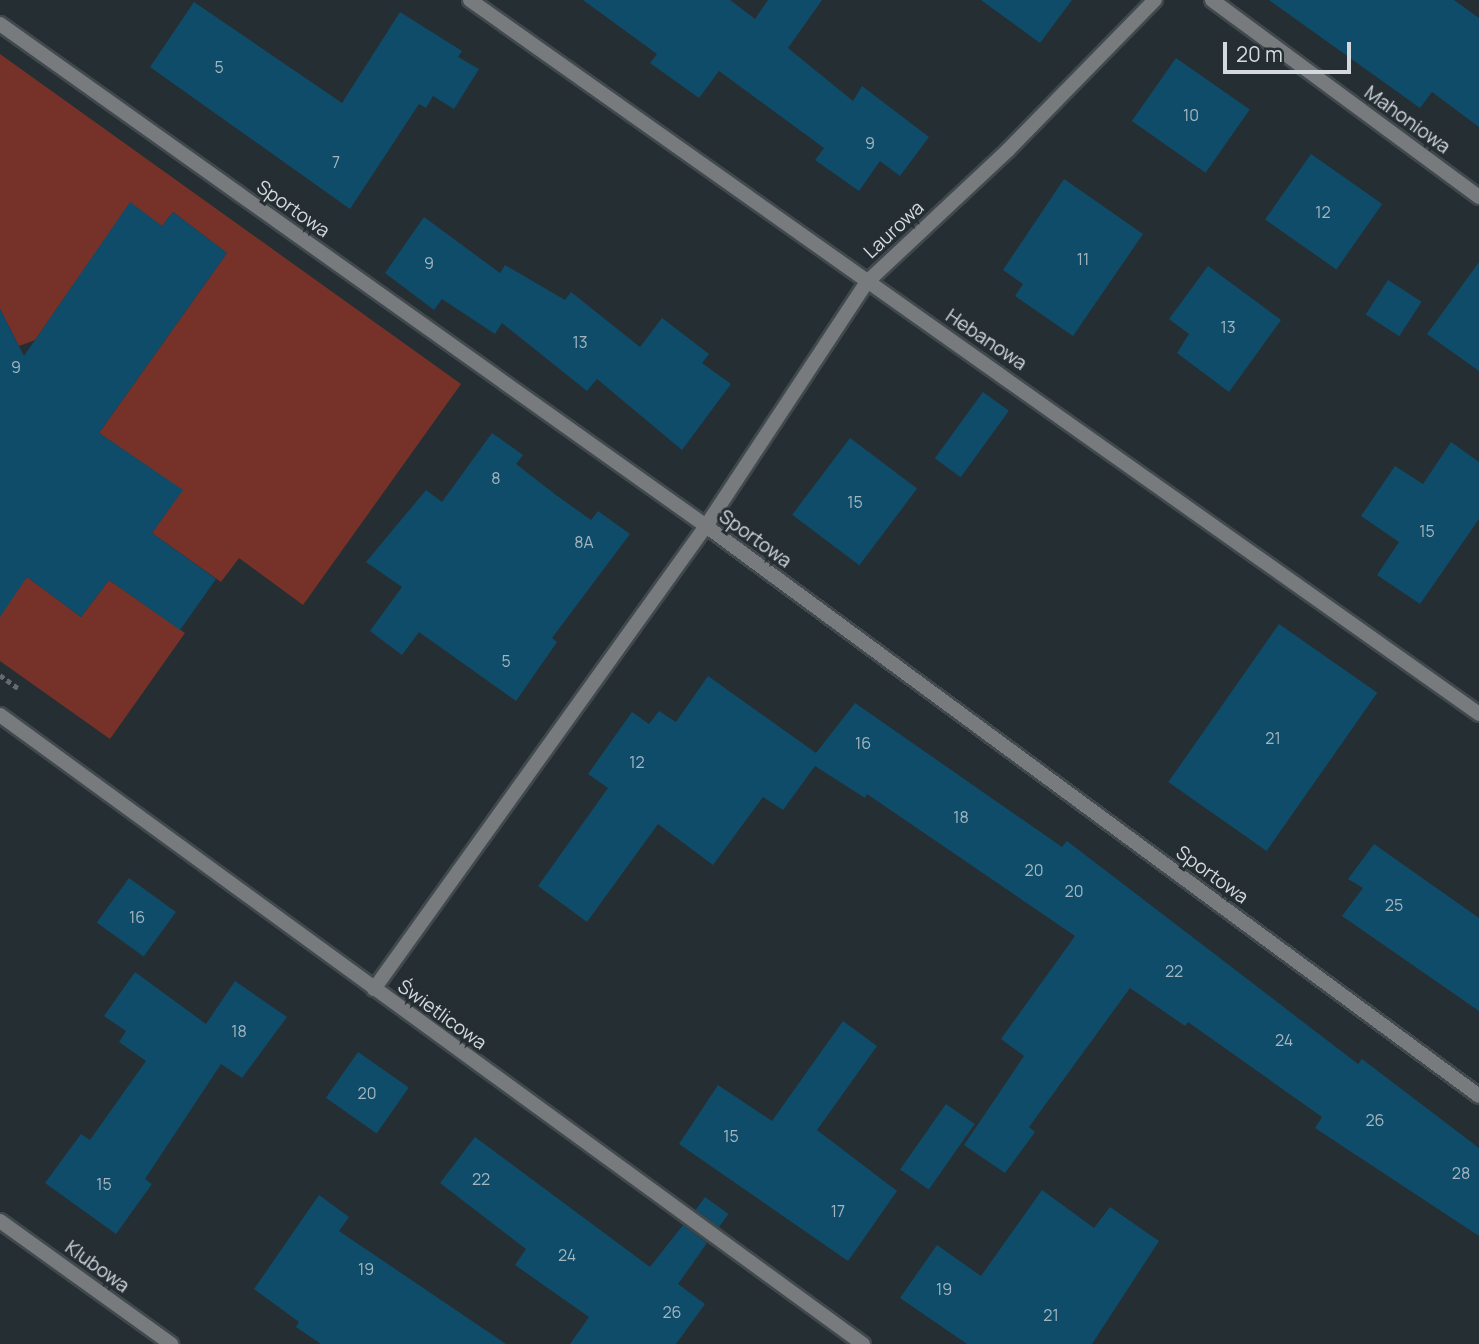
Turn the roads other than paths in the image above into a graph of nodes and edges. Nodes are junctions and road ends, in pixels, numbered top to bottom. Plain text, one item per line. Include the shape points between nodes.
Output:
1 (470, 0) edge
2 (1155, 0) edge
3 (1212, 0) edge
4 (0, 24) edge
5 (1479, 197) edge
6 (867, 282) junction
7 (706, 526) junction
8 (1479, 714) edge
9 (0, 715) edge
10 (374, 989) junction
11 (1479, 1096) edge
12 (0, 1221) edge
13 (170, 1344) edge
14 (863, 1344) edge

1 - 6 street, Hebanowa
2 - 6 street, Laurowa via 1008,150
3 - 5 street, Mahoniowa
4 - 7 street, Sportowa
6 - 7 street, Laurowa
6 - 8 street, Hebanowa
7 - 10 street, Laurowa
7 - 11 street, Sportowa
9 - 10 street, Świetlicowa
10 - 14 street, Świetlicowa
12 - 13 street, Klubowa

